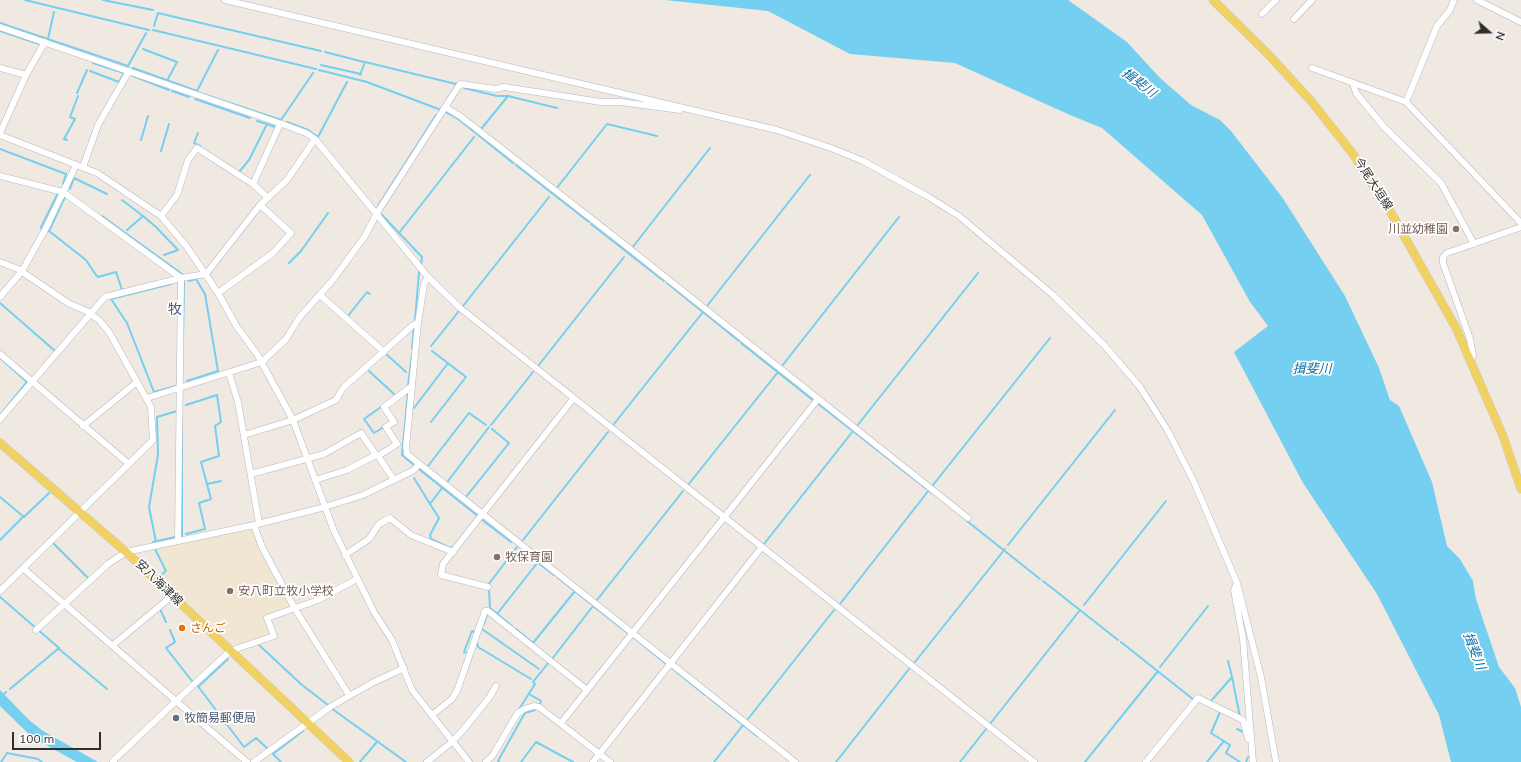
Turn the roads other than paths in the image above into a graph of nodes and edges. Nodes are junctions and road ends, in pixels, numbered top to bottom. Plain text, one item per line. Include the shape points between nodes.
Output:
1 (226, 0) edge
2 (1213, 0) edge
3 (1276, 0) edge
4 (1312, 0) edge
5 (1454, 0) edge
6 (1477, 0) edge
7 (1485, 2) edge
8 (1262, 14) dead end
9 (1294, 19) dead end
10 (1521, 22) edge
11 (0, 27) edge
12 (45, 42) junction
13 (0, 68) edge
14 (1312, 68) dead end
15 (129, 71) junction
16 (26, 75) junction
17 (1353, 84) junction
18 (1406, 102) junction
19 (446, 107) junction
20 (684, 108) junction
21 (280, 124) junction
22 (0, 134) edge
23 (315, 140) junction
24 (76, 165) junction
25 (83, 168) junction
26 (0, 176) edge
27 (253, 184) junction
28 (63, 192) junction
29 (268, 198) junction
30 (260, 205) junction
31 (377, 213) junction
32 (160, 216) junction
33 (1521, 222) edge
34 (1521, 227) edge
35 (1474, 244) junction
36 (0, 262) edge
37 (22, 271) junction
38 (206, 274) junction
39 (181, 278) junction
40 (428, 278) junction
41 (218, 293) junction
42 (320, 295) junction
43 (0, 297) edge
44 (90, 313) junction
45 (418, 323) junction
46 (384, 352) junction
47 (0, 354) edge
48 (1471, 360) junction
49 (262, 362) junction
50 (229, 373) junction
51 (32, 381) junction
52 (137, 382) junction
53 (412, 386) junction
54 (179, 388) junction
55 (147, 398) junction
56 (573, 399) junction
57 (818, 399) junction
58 (0, 419) edge
59 (293, 420) junction
60 (83, 426) junction
61 (244, 435) junction
62 (0, 443) edge
63 (377, 455) junction
64 (309, 459) junction
65 (128, 464) junction
66 (418, 465) junction
67 (251, 474) junction
68 (315, 480) junction
69 (394, 480) junction
70 (1521, 489) edge
71 (325, 507) junction
72 (81, 513) junction
73 (483, 514) junction
74 (724, 518) junction
75 (968, 518) dead end
76 (256, 524) junction
77 (178, 540) junction
78 (761, 548) junction
79 (126, 552) junction
80 (453, 552) junction
81 (345, 556) junction
82 (24, 569) junction
83 (357, 579) junction
84 (1237, 583) junction
85 (488, 587) dead end
86 (0, 591) edge
87 (172, 596) junction
88 (65, 604) junction
89 (295, 609) junction
90 (36, 630) dead end
91 (632, 633) junction
92 (114, 645) junction
93 (230, 651) junction
94 (670, 663) junction
95 (404, 668) junction
96 (496, 686) dead end
97 (587, 690) junction
98 (349, 695) junction
99 (176, 701) junction
100 (432, 715) junction
101 (307, 723) junction
102 (561, 723) junction
103 (453, 741) junction
104 (600, 753) junction
105 (1252, 753) junction
106 (263, 760) edge
107 (114, 762) edge
108 (247, 762) edge
109 (254, 762) edge
110 (349, 762) edge
111 (427, 762) edge
112 (469, 762) edge
113 (486, 762) edge
114 (593, 762) edge
115 (610, 762) edge
116 (795, 762) edge
117 (1034, 762) edge
118 (1146, 762) edge
119 (1253, 762) edge
120 (1276, 762) edge

1 - 20 street
2 - 48 main road, 今尾大垣線 via 1296,84 1353,154 1390,210 1456,328
3 - 8 street
4 - 9 street
5 - 18 street via 1450,10 1437,26
6 - 7 street
7 - 10 street
11 - 12 street
12 - 15 street
12 - 16 street
13 - 16 street
14 - 17 street
15 - 21 street
15 - 25 street via 98,125
16 - 22 street
17 - 18 street
17 - 35 street via 1356,93 1384,127 1441,183
18 - 33 street
19 - 20 street via 460,84 465,84 678,111
19 - 31 street
19 - 57 street via 615,236
20 - 84 street via 777,130 863,161 959,216 1005,253 1104,345 1140,387 1168,431 1194,482
21 - 23 street via 306,133
21 - 27 street
22 - 24 street
23 - 29 street via 287,180
23 - 31 street
24 - 25 street
24 - 28 street
25 - 32 street via 97,173
26 - 28 street
27 - 29 street
27 - 32 street via 197,148 188,160 177,195
28 - 37 street
28 - 39 street
29 - 30 street
30 - 38 street
30 - 41 street via 290,233 273,252
31 - 40 street
31 - 42 street via 365,236
32 - 38 street via 174,230
34 - 35 street
35 - 48 street via 1447,253 1443,263 1470,340 1473,355
36 - 37 street
37 - 43 street
37 - 44 street via 56,296
38 - 39 street
38 - 41 street
39 - 44 street via 105,297
39 - 54 street
40 - 45 street via 424,284
40 - 56 street via 466,313
41 - 49 street via 237,327
42 - 46 street
42 - 49 street via 299,318 286,339
44 - 51 street
44 - 52 street via 100,320 109,332
45 - 46 street
45 - 53 street
46 - 59 street via 343,388 336,400
47 - 51 street
48 - 70 main road, 今尾大垣線 via 1503,436
49 - 50 street
49 - 59 street
50 - 54 street
50 - 61 street
51 - 58 street
51 - 60 street
52 - 55 street
52 - 60 street
53 - 63 street via 384,407 394,422 386,427 397,444
53 - 66 street via 406,447 407,454
54 - 55 street
54 - 77 street
55 - 65 street via 153,416 154,440
56 - 73 street
56 - 74 street
57 - 74 street
57 - 75 street
59 - 61 street
59 - 64 street
60 - 65 street
61 - 67 street
62 - 72 main road, 安八海津線
63 - 64 street via 361,433 324,454
63 - 68 street via 347,470
63 - 69 street
64 - 67 street
64 - 68 street
65 - 72 street
66 - 69 street via 414,470
66 - 73 street
67 - 76 street
68 - 71 street
69 - 71 street via 364,495
71 - 76 street
71 - 81 street
72 - 79 main road, 安八海津線
72 - 82 street
73 - 80 street
73 - 91 street
74 - 78 street
74 - 91 street
76 - 77 street
76 - 89 street via 262,547
77 - 79 street
78 - 94 street
78 - 117 street
79 - 87 main road, 安八海津線
79 - 88 street via 108,564
80 - 81 street via 411,535 390,518 379,524 369,539
80 - 85 street via 443,564 441,576
81 - 83 street
82 - 86 street
82 - 88 street
83 - 89 street
83 - 95 street via 392,640
84 - 105 street via 1234,590 1243,639
84 - 120 street via 1261,677
87 - 92 street
87 - 93 main road, 安八海津線
88 - 90 street
88 - 92 street
89 - 93 street via 267,618 274,636
89 - 98 street
91 - 94 street
91 - 97 street
92 - 99 street
93 - 99 street
93 - 101 main road, 安八海津線
94 - 104 street
94 - 116 street
95 - 98 street
95 - 100 street via 412,690
96 - 103 street
97 - 100 street via 485,611 457,691 452,699
97 - 102 street
98 - 101 street
99 - 107 street via 112,761
99 - 108 street
100 - 103 street
101 - 106 street
101 - 110 main road, 安八海津線
102 - 104 street
102 - 113 street via 539,706 524,709
103 - 111 street
103 - 112 street
104 - 114 street
104 - 115 street
105 - 118 street via 1243,720 1198,698
105 - 119 street
106 - 109 street

